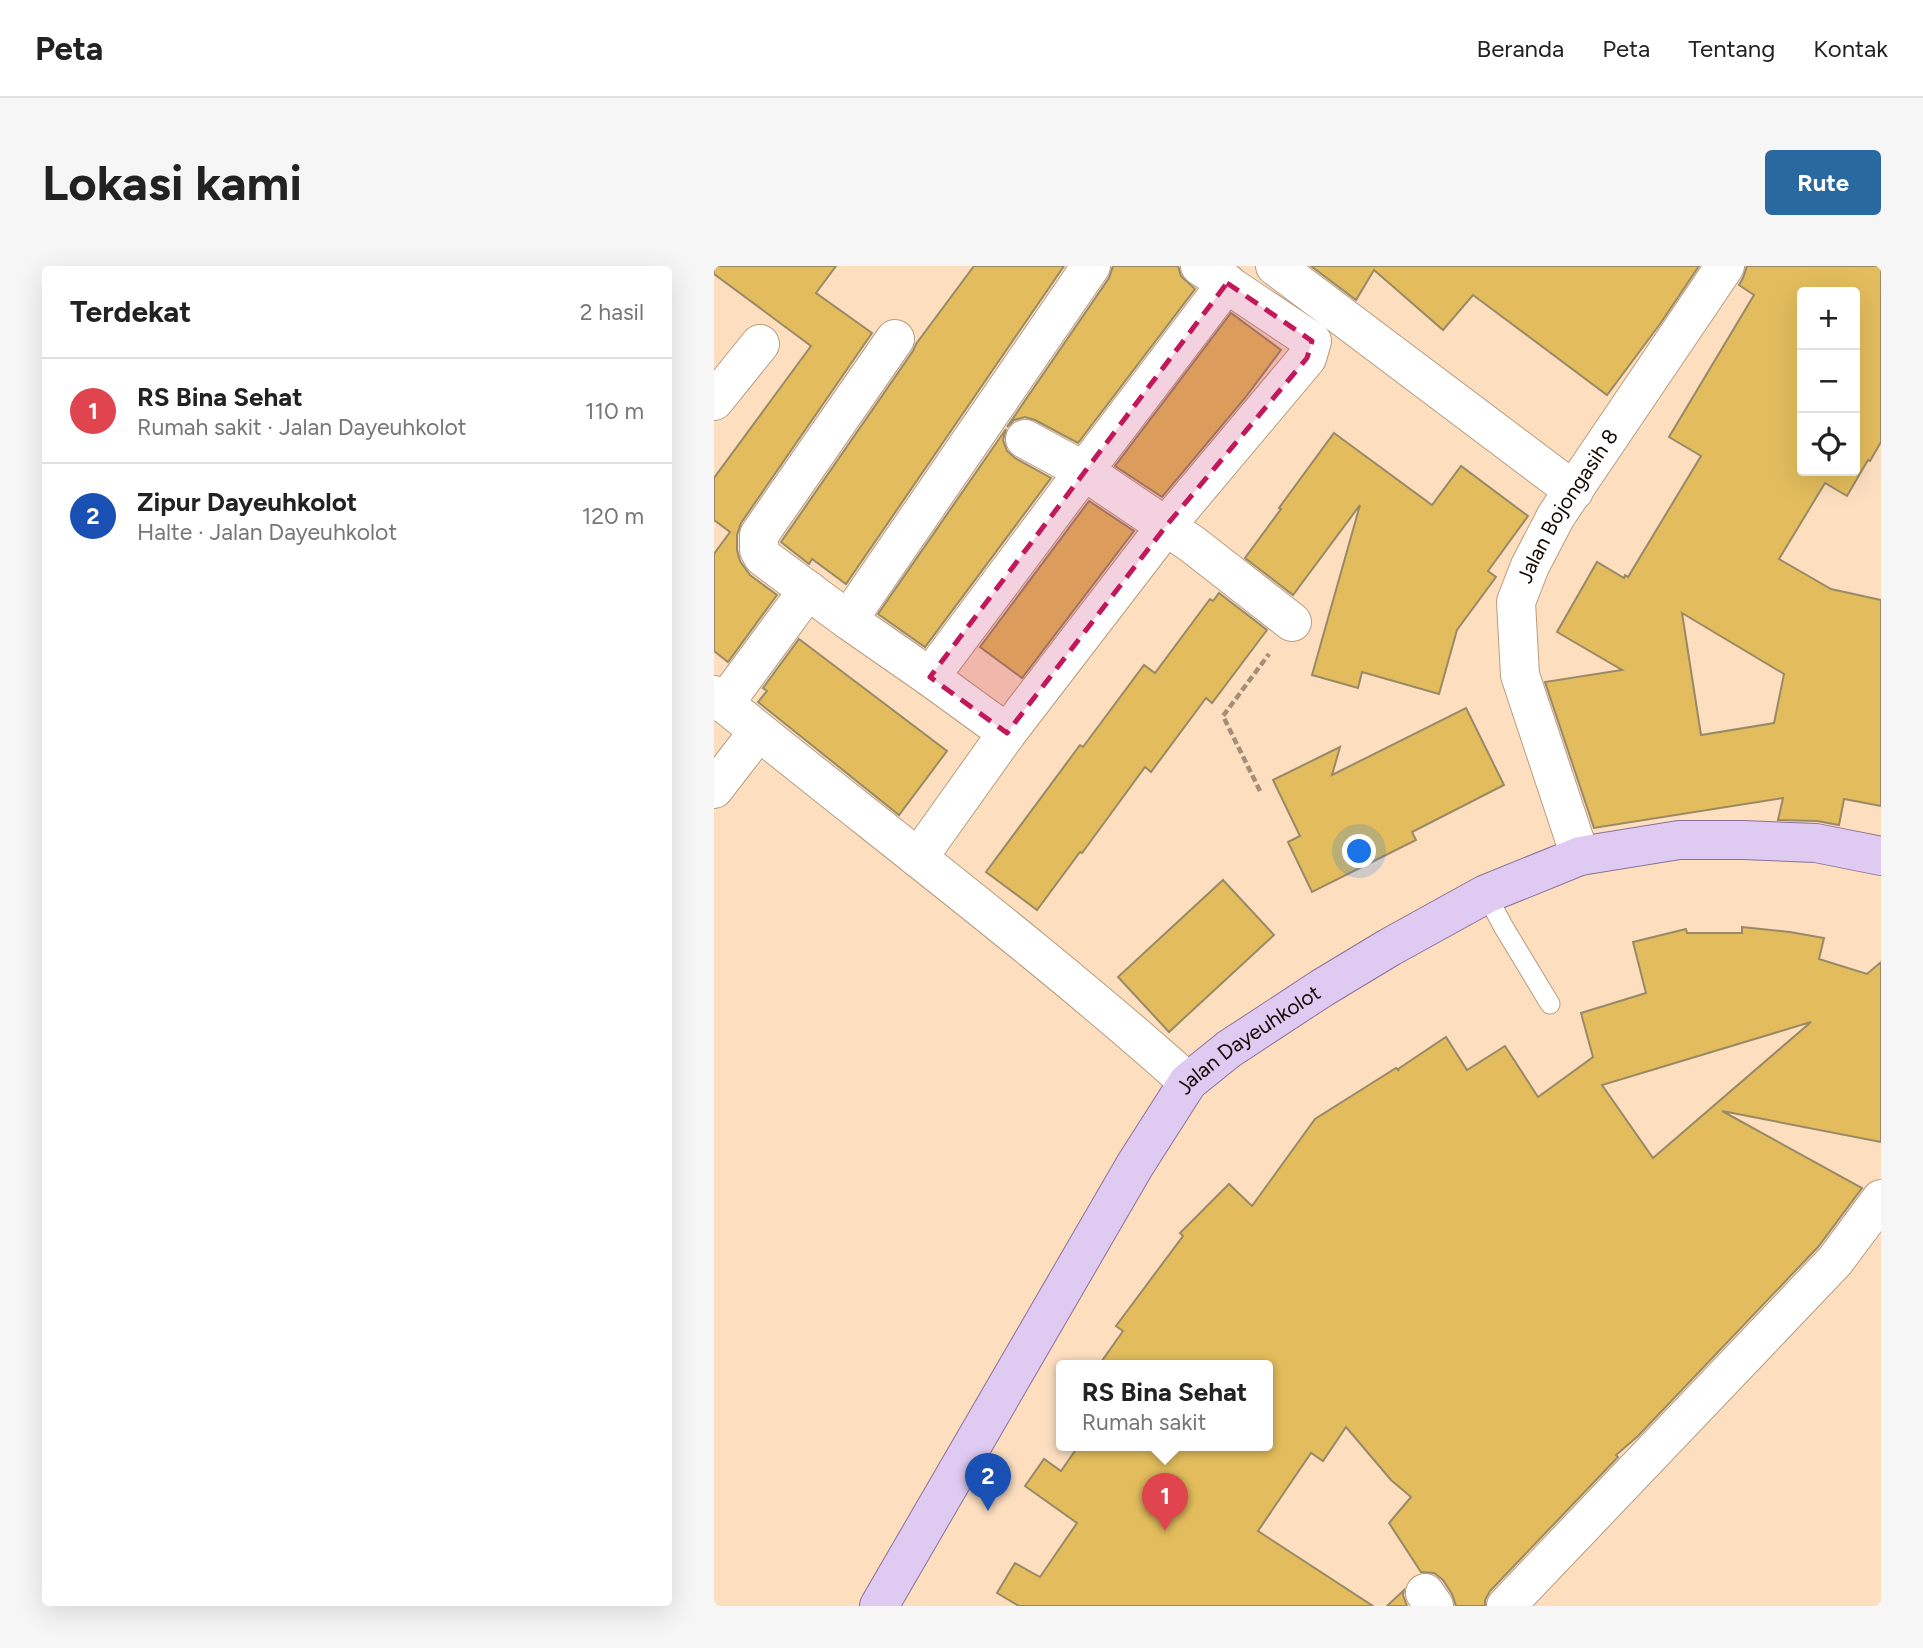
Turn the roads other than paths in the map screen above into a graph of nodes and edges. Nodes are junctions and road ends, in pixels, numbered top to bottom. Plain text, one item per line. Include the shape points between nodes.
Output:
1 (1091, 266) edge
2 (1275, 266) edge
3 (1709, 272) edge
4 (1214, 275) edge
5 (895, 339) dead end
6 (760, 344) dead end
7 (714, 401) edge
8 (1025, 439) dead end
9 (1084, 471) junction
10 (1574, 491) junction
11 (1166, 526) junction
12 (808, 590) junction
13 (848, 620) junction
14 (1292, 622) road end
15 (930, 677) junction
16 (719, 700) edge
17 (758, 732) junction
18 (1007, 733) junction
19 (714, 789) edge
20 (1580, 856) junction
21 (1881, 856) edge
22 (918, 858) junction
23 (1486, 894) junction
24 (1550, 1004) dead end
25 (1188, 1082) junction
26 (1881, 1199) edge
27 (879, 1606) edge
28 (1506, 1606) edge

1 - 13 street
2 - 10 street
3 - 10 street, Jalan Bojongasih 8
4 - 9 street
4 - 11 street via 1312,341 1307,358
5 - 12 street via 759,535 763,557
6 - 7 street
8 - 9 street
9 - 11 street
9 - 15 street
10 - 20 street, Jalan Bojongasih 8 via 1556,516 1516,602 1520,675
11 - 14 street
11 - 18 street
12 - 13 street
12 - 16 street
13 - 15 street
15 - 18 street
16 - 17 street
17 - 19 street
17 - 22 street
18 - 22 street
20 - 21 main road, Jalan Dayeuhkolot via 1679,840 1816,844
20 - 23 main road, Jalan Dayeuhkolot
22 - 25 street
23 - 24 lane
23 - 25 main road, Jalan Dayeuhkolot via 1322,988
25 - 27 main road, Jalan Dayeuhkolot
26 - 28 street via 1835,1261

